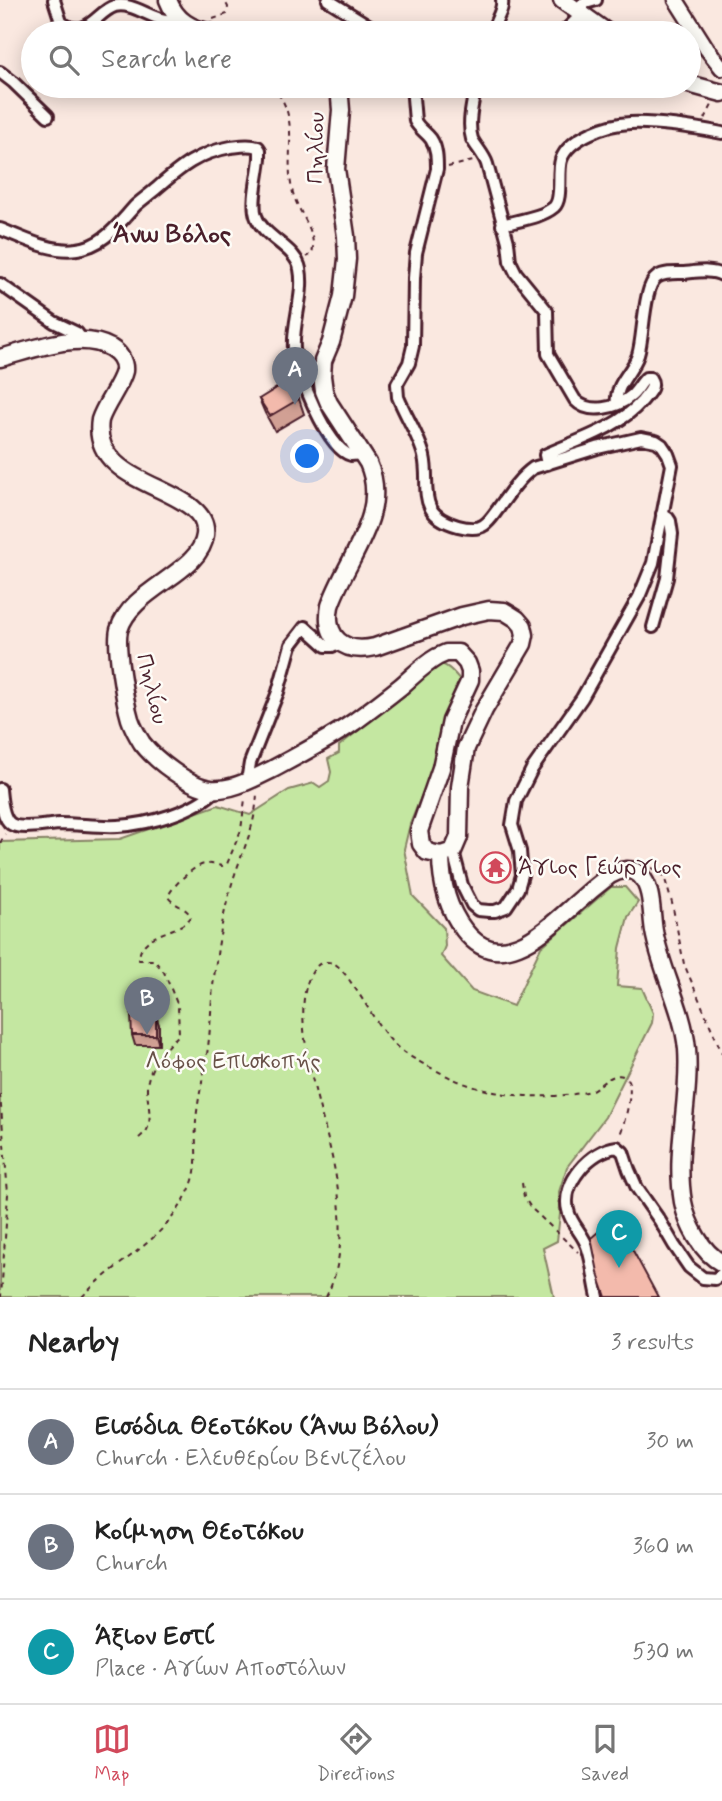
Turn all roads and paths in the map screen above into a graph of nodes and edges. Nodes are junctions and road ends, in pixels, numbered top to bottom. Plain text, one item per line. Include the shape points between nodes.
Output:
1 (54, 0) edge
2 (168, 0) edge
3 (224, 0) edge
4 (328, 0) edge
5 (502, 0) edge
6 (562, 0) edge
7 (596, 0) edge
8 (676, 0) edge
9 (579, 13) junction
10 (61, 21) edge
11 (94, 21) edge
12 (163, 21) edge
13 (183, 21) edge
14 (198, 21) edge
15 (362, 21) edge
16 (495, 21) edge
17 (574, 21) edge
18 (591, 21) edge
19 (689, 21) edge
20 (701, 40) edge
21 (722, 68) edge
22 (0, 72) edge
23 (701, 87) edge
24 (21, 90) edge
25 (720, 93) edge
26 (29, 98) edge
27 (282, 98) edge
28 (340, 98) edge
29 (413, 98) edge
30 (474, 98) edge
31 (48, 116) dead end
32 (701, 130) junction
33 (722, 133) edge
34 (485, 159) junction
35 (437, 169) junction
36 (502, 225) junction
37 (0, 229) edge
38 (296, 260) junction
39 (722, 275) edge
40 (0, 284) edge
41 (82, 340) junction
42 (0, 358) edge
43 (617, 404) junction
44 (362, 453) junction
45 (547, 464) junction
46 (662, 514) junction
47 (653, 627) dead end
48 (340, 642) junction
49 (252, 779) junction
50 (0, 789) edge
51 (217, 789) junction
52 (447, 853) junction
53 (639, 874) junction
54 (722, 1053) edge
55 (0, 1094) edge
56 (139, 1138) dead end
57 (617, 1147) junction
58 (522, 1183) dead end
59 (722, 1263) edge
60 (591, 1265) junction
61 (722, 1274) edge
62 (1, 1297) edge
63 (82, 1297) edge
64 (326, 1297) edge
65 (598, 1297) edge

1 - 10 street
2 - 13 main road
3 - 14 path via 228,7 224,17
4 - 15 street
5 - 16 street
6 - 9 main road
7 - 9 street via 583,4
8 - 19 street
9 - 17 street
9 - 18 main road
11 - 12 street via 120,6
20 - 21 street
22 - 24 street
23 - 25 main road
25 - 32 path
26 - 31 street
27 - 38 path via 290,128 290,183 313,239 312,254
28 - 44 main road, Πηλίου via 335,169 347,259 343,296 322,376 329,403
29 - 35 street via 415,121 433,144
30 - 34 street via 471,130
32 - 33 street
32 - 36 street via 627,124 583,137 562,157 557,205
34 - 35 path
34 - 36 street
35 - 45 street via 416,253 413,346 396,389 424,455 427,500 442,520 462,528 479,528 529,472
36 - 43 street via 513,269 547,311 548,354 575,400 590,408
37 - 38 street via 55,248 87,248 111,233 186,163 211,151 253,145 260,152 256,216
38 - 44 street via 300,273 294,346 298,362 324,427 345,452
39 - 43 street via 665,274 653,280 639,352 617,392
40 - 41 street
41 - 42 main road, Πηλίου
41 - 51 main road, Πηλίου via 108,347 123,361 122,377 99,424 110,456 127,473 192,507 204,523 200,551 132,606 121,624 117,644 128,711 139,739 176,772
43 - 45 street via 646,378 652,379 651,390 626,416 545,455
44 - 48 main road, Πηλίου via 372,471 375,500 367,528 330,606 330,629
45 - 46 street via 631,440 656,441 672,465
46 - 47 street via 670,521 672,534 667,578
46 - 52 street via 653,563 639,597 516,801 512,825 522,874 506,907 489,911 472,905
48 - 49 street via 326,646 305,627 291,645 252,757
48 - 52 main road via 370,649 489,610 504,611 523,626 523,644 466,748 458,840
49 - 51 main road
49 - 52 main road via 345,728 437,657 458,653 467,663 470,680 451,721 419,834 430,853
49 - 56 path via 241,830 227,863 204,863 170,890 167,897 188,912 190,920 156,935 139,953 139,960 154,960 164,972 178,1006 179,1035 160,1055 147,1080 147,1130
49 - 63 path via 257,802 225,908 214,978 196,1120 197,1169 184,1201 159,1233
50 - 51 street via 8,821 16,826 142,823 191,808
52 - 53 main road via 441,879 457,920 471,938 496,949 536,938 610,875 627,870
53 - 54 path via 654,868 664,876 684,964
53 - 59 main road via 649,893 654,934 687,1047 680,1170 685,1213 705,1248
55 - 62 path via 8,1194
57 - 60 street via 601,1152 583,1167 568,1195 568,1211 588,1248
57 - 61 street via 689,1267 702,1278 715,1279
57 - 64 path via 630,1094 626,1078 616,1075 591,1090 567,1095 506,1094 472,1086 399,1048 339,967 331,962 319,964 307,982 303,1003 311,1077 339,1199 341,1243
58 - 60 path via 531,1209
60 - 65 street

